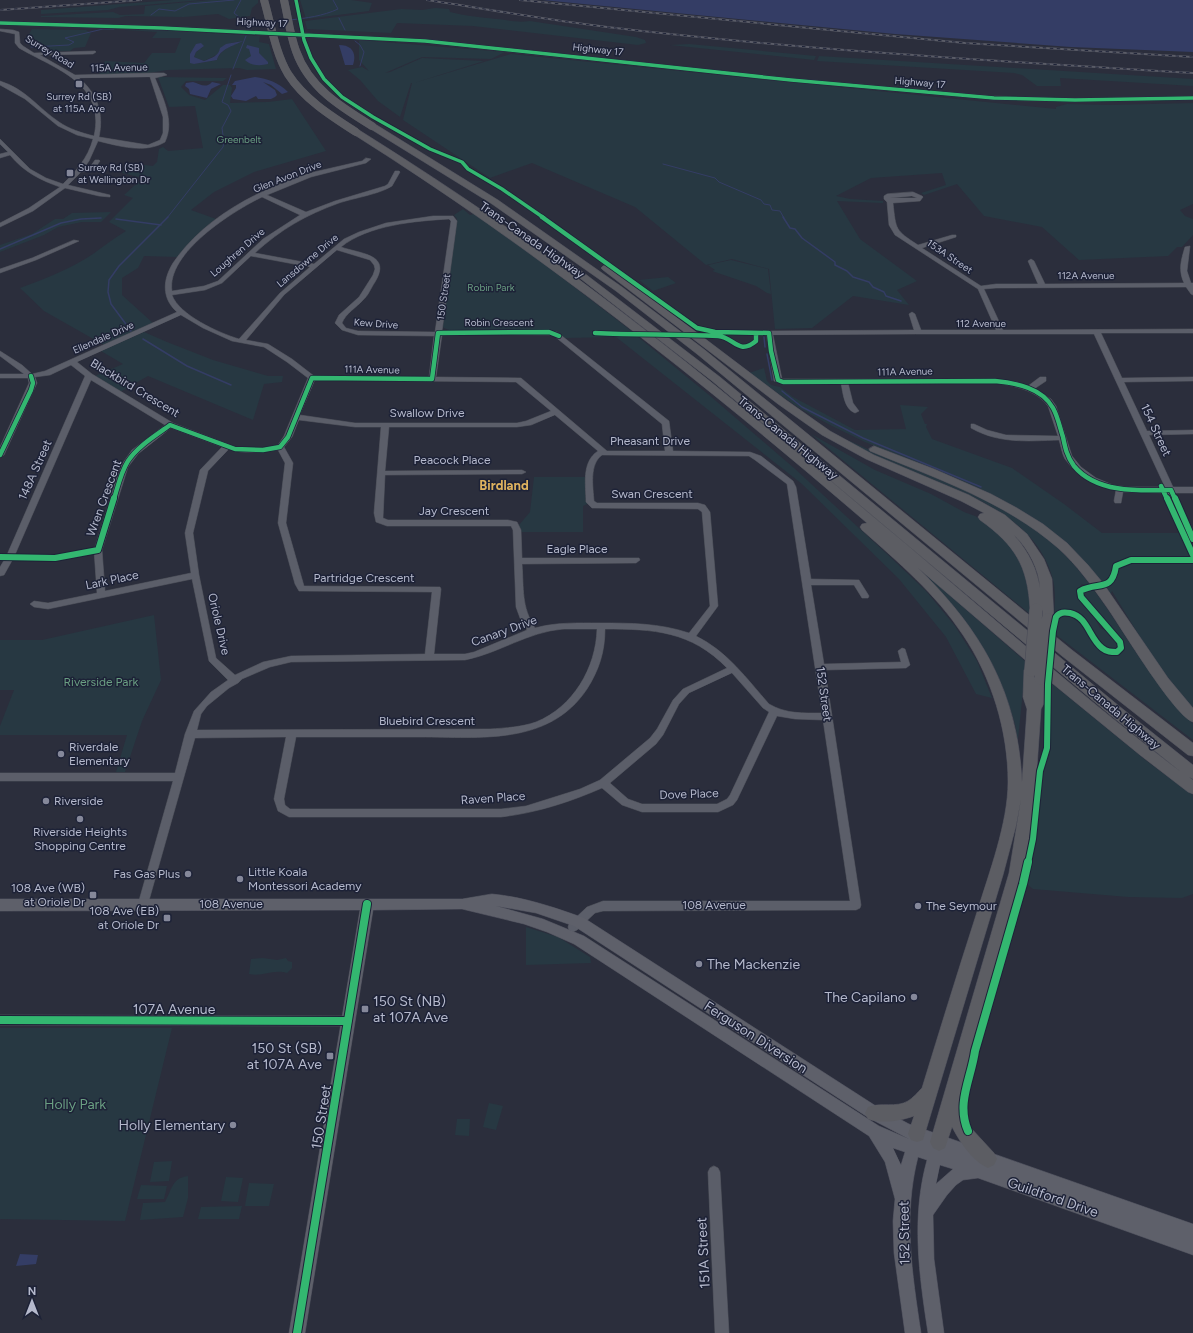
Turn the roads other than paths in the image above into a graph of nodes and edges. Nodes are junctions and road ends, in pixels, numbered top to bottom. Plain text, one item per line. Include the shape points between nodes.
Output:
1 (264, 0) edge
2 (271, 0) edge
3 (284, 0) edge
4 (291, 0) edge
5 (0, 22) edge
6 (0, 30) edge
7 (503, 49) junction
8 (93, 52) dead end
9 (35, 54) junction
10 (645, 57) junction
11 (153, 75) junction
12 (164, 75) dead end
13 (74, 76) junction
14 (791, 80) junction
15 (0, 83) edge
16 (1193, 97) edge
17 (375, 125) junction
18 (360, 130) junction
19 (97, 138) junction
20 (0, 141) edge
21 (12, 153) junction
22 (0, 156) edge
23 (368, 159) dead end
24 (97, 161) dead end
25 (79, 170) junction
26 (397, 172) dead end
27 (65, 185) junction
28 (262, 195) junction
29 (108, 196) dead end
30 (890, 201) dead end
31 (304, 214) junction
32 (451, 216) joint
33 (0, 225) edge
34 (954, 236) dead end
35 (76, 241) dead end
36 (1193, 241) edge
37 (919, 247) junction
38 (1190, 247) edge
39 (336, 248) junction
40 (250, 254) junction
41 (1031, 260) dead end
42 (314, 266) junction
43 (0, 271) edge
44 (1189, 284) edge
45 (1042, 285) junction
46 (980, 288) junction
47 (168, 293) junction
48 (1193, 293) edge
49 (181, 313) junction
50 (912, 314) dead end
51 (1193, 331) edge
52 (1000, 332) junction
53 (1097, 332) junction
54 (438, 333) junction
55 (918, 333) junction
56 (241, 341) junction
57 (701, 352) junction
58 (0, 353) edge
59 (72, 362) junction
60 (0, 376) edge
61 (31, 376) junction
62 (89, 376) junction
63 (312, 378) junction
64 (432, 379) junction
65 (1043, 379) dead end
66 (1120, 380) junction
67 (1193, 380) edge
68 (779, 381) joint
69 (844, 382) junction
70 (765, 389) junction
71 (1029, 389) junction
72 (855, 411) dead end
73 (556, 412) junction
74 (296, 417) junction
75 (747, 417) junction
76 (170, 425) junction
77 (385, 425) junction
78 (974, 426) dead end
79 (1193, 432) edge
80 (1144, 433) junction
81 (1063, 438) junction
82 (227, 447) junction
83 (280, 447) junction
84 (601, 452) junction
85 (669, 454) junction
86 (0, 455) edge
87 (381, 472) junction
88 (522, 472) dead end
89 (790, 483) joint
90 (1120, 489) junction
91 (1171, 490) junction
92 (1193, 490) edge
93 (1118, 501) dead end
94 (1193, 539) edge
95 (0, 556) edge
96 (10, 557) junction
97 (636, 560) dead end
98 (518, 561) junction
99 (1, 573) dead end
100 (195, 575) junction
101 (807, 582) junction
102 (101, 595) junction
103 (866, 596) dead end
104 (34, 604) dead end
105 (601, 626) junction
106 (532, 632) junction
107 (691, 636) junction
108 (902, 651) dead end
109 (429, 658) junction
110 (820, 667) junction
111 (732, 670) junction
112 (1036, 674) junction
113 (235, 681) junction
114 (774, 711) junction
115 (827, 716) junction
116 (1193, 717) edge
117 (292, 733) junction
118 (190, 734) junction
119 (1193, 751) edge
120 (1193, 774) edge
121 (0, 777) edge
122 (178, 777) junction
123 (603, 783) junction
124 (1193, 788) edge
125 (143, 904) junction
126 (367, 904) junction
127 (462, 904) junction
128 (0, 905) edge
129 (856, 905) joint
130 (572, 927) junction
131 (0, 1020) edge
132 (348, 1021) junction
133 (928, 1094) junction
134 (950, 1102) junction
135 (874, 1113) junction
136 (874, 1131) junction
137 (915, 1141) junction
138 (937, 1149) junction
139 (983, 1165) junction
140 (714, 1172) dead end
141 (902, 1206) junction
142 (925, 1213) junction
143 (1193, 1232) edge
144 (1193, 1247) edge
145 (297, 1333) edge
146 (722, 1333) edge
147 (913, 1333) edge
148 (936, 1333) edge

1 - 18 highway, bridge via 282,62 296,85 316,104
2 - 18 highway via 290,61 303,83
3 - 17 highway, bridge via 299,60 308,75 332,100
4 - 17 highway via 302,44 311,68 319,80
5 - 7 highway, Highway 17 via 330,35
5 - 10 highway, Highway 17 via 134,24 370,35
6 - 9 street, Surrey Road via 13,31 18,35 18,44
7 - 10 highway via 639,62
7 - 14 highway, Highway 17
8 - 9 street
9 - 13 street, Surrey Road
10 - 14 highway via 648,63
10 - 16 highway, Highway 17 via 731,70 993,96
11 - 12 street, 115A Avenue
11 - 13 street, 115A Avenue
11 - 19 street via 166,120 163,141 151,146
13 - 19 street, Surrey Road via 87,89 97,106
14 - 16 highway, Highway 17 via 994,98 1107,100
15 - 19 street via 26,97 59,125
17 - 57 highway, Trans-Canada Highway via 534,228 620,289
17 - 70 highway via 468,174 544,224 630,285
18 - 75 highway via 598,298
18 - 120 highway, Trans-Canada Highway via 448,182 523,232 658,332
19 - 25 street, Surrey Road
20 - 21 street
21 - 22 street
21 - 27 street via 32,173 46,181
23 - 28 street, Glen Avon Drive via 309,176
24 - 25 street via 92,169
25 - 27 street, Surrey Road
26 - 31 street, Loughren Drive via 387,187
27 - 29 street
27 - 33 street, Surrey Road via 38,206
28 - 31 street
28 - 47 street, Glen Avon Drive via 226,216 192,244 171,272 167,284
30 - 37 street, 153A Street via 893,229 905,240
31 - 40 street, Loughren Drive via 273,234
32 - 39 street, Lansdowne Drive via 380,227 351,238
32 - 54 street, 150 Street via 454,221
34 - 37 street
35 - 43 street via 34,260
36 - 38 street
37 - 46 street, 153A Street
38 - 44 street via 1182,264
39 - 42 street, Lansdowne Drive
39 - 54 street, Kew Drive via 372,259 378,269 362,298 341,316 338,323 342,328 361,333
40 - 42 street
40 - 47 street, Loughren Drive via 220,282 205,288
41 - 45 street
42 - 56 street, Lansdowne Drive via 282,294
44 - 45 street, 112A Avenue
44 - 48 street
45 - 46 street, 112A Avenue
46 - 52 street, 153A Street
47 - 49 street
49 - 56 street via 231,339
49 - 59 street, Ellendale Drive
50 - 55 street
51 - 53 street, 112 Avenue
52 - 53 street, 112 Avenue
52 - 55 street, 112 Avenue
53 - 66 street, 154 Street
54 - 64 street, 150 Street
54 - 85 street, Robin Crescent via 557,334 666,423
55 - 68 street, 112 Avenue via 769,333
56 - 63 street via 267,346
57 - 112 highway, bridge via 839,448 966,506 992,522 1017,546 1025,557 1033,578
57 - 119 highway, Trans-Canada Highway via 1067,653
58 - 61 street
59 - 61 street, Ellendale Drive via 47,373
59 - 62 street, Blackbird Crescent
60 - 61 street
61 - 86 street via 31,390
62 - 76 street, Blackbird Crescent
62 - 96 street, 148A Street
63 - 64 street, 111A Avenue
63 - 74 street
64 - 73 street, Pheasant Drive via 518,380
65 - 71 street
66 - 67 street
66 - 80 street, 154 Street
68 - 69 street, 111A Avenue
69 - 71 street, 111A Avenue via 995,381 1017,384
69 - 72 street via 849,403
70 - 112 highway, bridge via 846,445 982,506 1016,531 1030,546 1043,570 1047,590 1048,620
70 - 116 highway via 839,433 970,489 1000,504 1044,532 1067,550 1084,568 1161,680
71 - 81 street via 1052,406
73 - 77 street, Swallow Drive via 517,425
73 - 84 street, Pheasant Drive
74 - 77 street, Swallow Drive via 351,425
74 - 83 street via 288,437
75 - 124 highway via 1103,719
75 - 133 highway via 915,572 948,606 979,649 1006,711 1014,766 1011,820
76 - 82 street, Blackbird Crescent
76 - 102 street, Wren Crescent via 135,452 124,468 98,550
77 - 87 street, Jay Crescent
78 - 81 street via 1002,437
79 - 80 street
80 - 91 street, 154 Street
81 - 90 street via 1068,457 1073,464 1102,484
82 - 83 street, Blackbird Crescent via 254,451
82 - 100 street, Oriole Drive via 208,464 201,476 189,533
83 - 109 street, Partridge Crescent via 289,463 282,523 302,589 438,590
84 - 85 street, Pheasant Drive
84 - 107 street, Swan Crescent via 596,455 590,467 590,502 595,506 698,506 706,512 714,606
85 - 89 street, Pheasant Drive via 750,454
87 - 88 street, Peacock Place
87 - 98 street, Jay Crescent via 378,517 381,522 511,523 516,528
89 - 101 street, 152 Street
90 - 91 street
90 - 93 street
91 - 92 street
91 - 94 street, 154 Street
95 - 96 street
96 - 99 street, 148A Street
97 - 98 street, Eagle Place
98 - 106 street, Jay Crescent via 521,612
100 - 102 street, Lark Place
100 - 113 street, Oriole Drive via 213,661
101 - 103 street via 856,582
101 - 110 street, 152 Street
102 - 104 street, Lark Place via 48,606
105 - 106 street, Canary Drive via 562,626
105 - 107 street, Canary Drive via 649,626
105 - 117 street, Bluebird Crescent via 598,659 585,684 571,702 540,724 515,731 490,733
106 - 109 street, Canary Drive via 474,656
107 - 111 street, Canary Drive via 714,650
108 - 110 street via 906,665
109 - 113 street, Canary Drive via 284,659 261,666
110 - 115 street, 152 Street
111 - 114 street, Canary Drive via 766,706
111 - 123 street, Raven Place via 686,691 676,702 653,741
112 - 134 highway via 1039,700 1034,709 1027,811 1016,873
113 - 118 street via 202,706 194,719
114 - 115 street, Canary Drive via 790,715
114 - 123 street, Dove Place via 734,797 725,806 709,809 642,808 625,802
115 - 129 street, 152 Street
117 - 118 street, Bluebird Crescent
117 - 123 street, Raven Place via 279,799 279,806 289,813 516,812 584,792
118 - 122 street
121 - 122 street
122 - 125 street
125 - 126 main road, 108 Avenue
125 - 128 main road, 108 Avenue
126 - 127 main road, 108 Avenue
126 - 132 main road, 150 Street
127 - 130 main road, 108 Avenue via 518,916 536,916
127 - 130 main road, 108 Avenue via 473,900 530,905
129 - 130 street, 108 Avenue via 603,906 591,910
130 - 135 main road, Ferguson Diversion
130 - 136 main road, Ferguson Diversion via 579,940
131 - 132 street, 107A Avenue
132 - 145 main road, 150 Street
133 - 135 highway via 915,1107 901,1112
133 - 137 highway
134 - 138 highway
134 - 139 highway via 963,1133 974,1146
135 - 137 main road, Ferguson Diversion via 905,1130
136 - 137 main road, Ferguson Diversion
136 - 141 main road via 894,1163
137 - 138 main road, Guildford Drive
137 - 141 main road, 152 Street
138 - 139 main road, Guildford Drive
138 - 142 main road, 152 Street
139 - 142 main road via 952,1179
139 - 143 main road, Guildford Drive
139 - 144 main road, Guildford Drive
140 - 146 street, 151A Street
141 - 147 main road, 152 Street via 902,1248
142 - 148 main road, 152 Street via 925,1248

